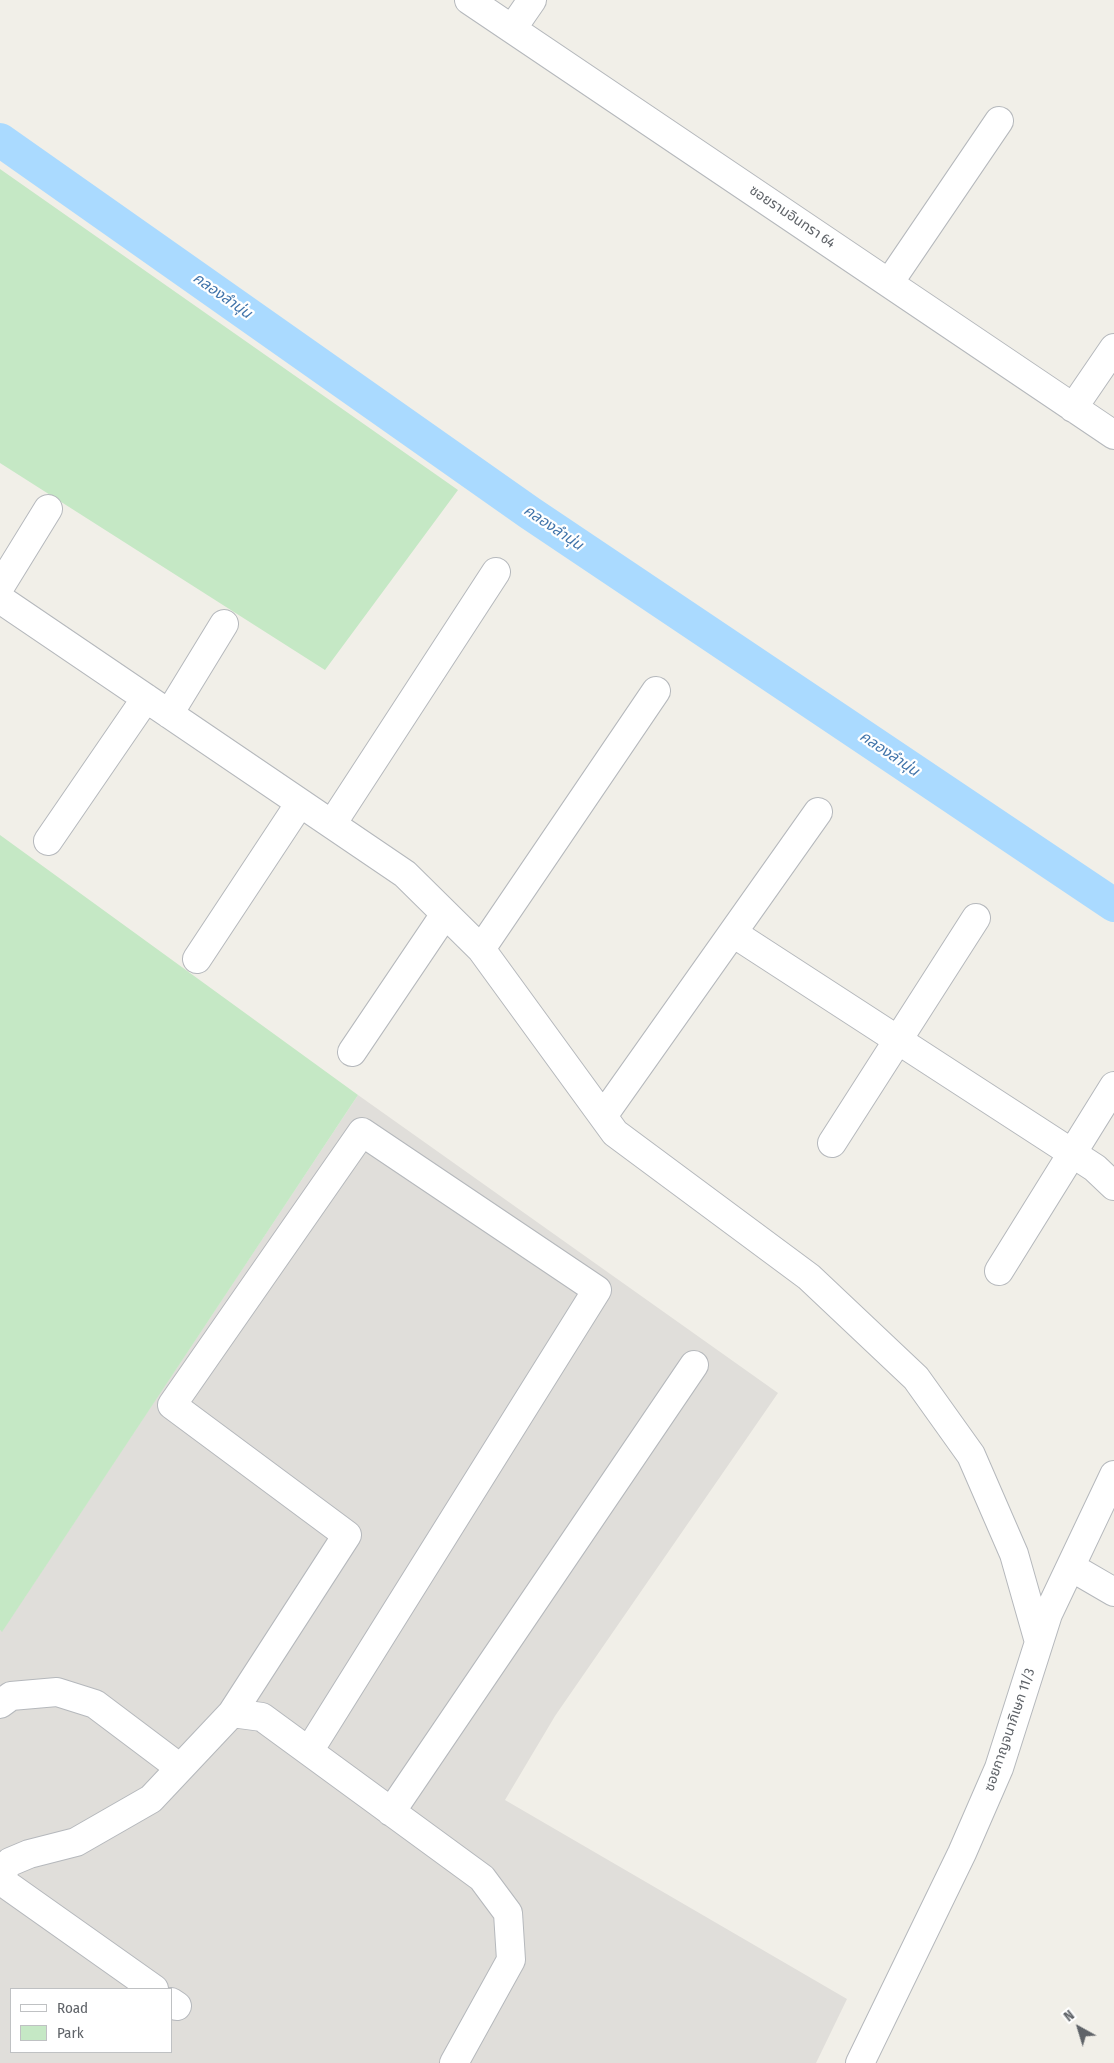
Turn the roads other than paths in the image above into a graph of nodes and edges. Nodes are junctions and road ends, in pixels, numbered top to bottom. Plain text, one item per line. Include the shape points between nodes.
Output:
1 (469, 0) edge
2 (532, 0) edge
3 (512, 29) junction
4 (999, 121) dead end
5 (889, 283) junction
6 (1114, 348) edge
7 (1073, 408) junction
8 (1114, 435) edge
9 (48, 510) dead end
10 (496, 572) dead end
11 (0, 587) edge
12 (0, 599) edge
13 (224, 624) dead end
14 (656, 691) dead end
15 (146, 698) junction
16 (169, 714) junction
17 (300, 803) junction
18 (818, 812) dead end
19 (332, 824) junction
20 (48, 841) dead end
21 (445, 914) junction
22 (976, 918) dead end
23 (733, 933) junction
24 (481, 949) junction
25 (197, 959) dead end
26 (898, 1040) junction
27 (352, 1052) dead end
28 (1114, 1086) edge
29 (602, 1116) junction
30 (832, 1143) dead end
31 (1071, 1153) junction
32 (1114, 1186) edge
33 (999, 1271) dead end
34 (694, 1365) dead end
35 (1114, 1475) edge
36 (1071, 1566) junction
37 (1114, 1592) edge
38 (1040, 1642) junction
39 (0, 1704) edge
40 (232, 1713) junction
41 (309, 1751) junction
42 (180, 1768) junction
43 (391, 1812) junction
44 (0, 1873) edge
45 (0, 1880) edge
46 (153, 1988) edge
47 (454, 2063) edge
48 (860, 2063) edge

1 - 3 street, ซอยรามอินทรา 64
2 - 3 street
3 - 5 street, ซอยรามอินทรา 64
4 - 5 street
5 - 7 street, ซอยรามอินทรา 64
6 - 7 street
7 - 8 street, ซอยรามอินทรา 64
9 - 11 street
10 - 19 street
12 - 15 street
13 - 16 street
14 - 24 street
15 - 16 street
15 - 20 street
16 - 17 street
17 - 19 street
17 - 25 street
18 - 23 street
19 - 21 street via 405,874
21 - 24 street
21 - 27 street
22 - 26 street
23 - 26 street
23 - 29 street
24 - 29 street
26 - 30 street
26 - 31 street
28 - 31 street
29 - 38 street via 615,1133 809,1277 916,1378 971,1455 1014,1554
31 - 32 street
31 - 33 street
34 - 43 street
35 - 36 street, ซอยกาญจนาภิเษก 11/3
36 - 37 street
36 - 38 street, ซอยกาญจนาภิเษก 11/3 via 1048,1614
38 - 48 street, ซอยกาญจนาภิเษก 11/3 via 999,1768 962,1853
39 - 42 street via 11,1696 57,1692 95,1704
40 - 41 street via 262,1717
40 - 41 street via 347,1535 172,1405 362,1132 597,1290
40 - 42 street
41 - 43 street
42 - 44 street via 152,1799 76,1842 10,1862
43 - 47 street via 482,1878 508,1913 511,1960
45 - 46 street

